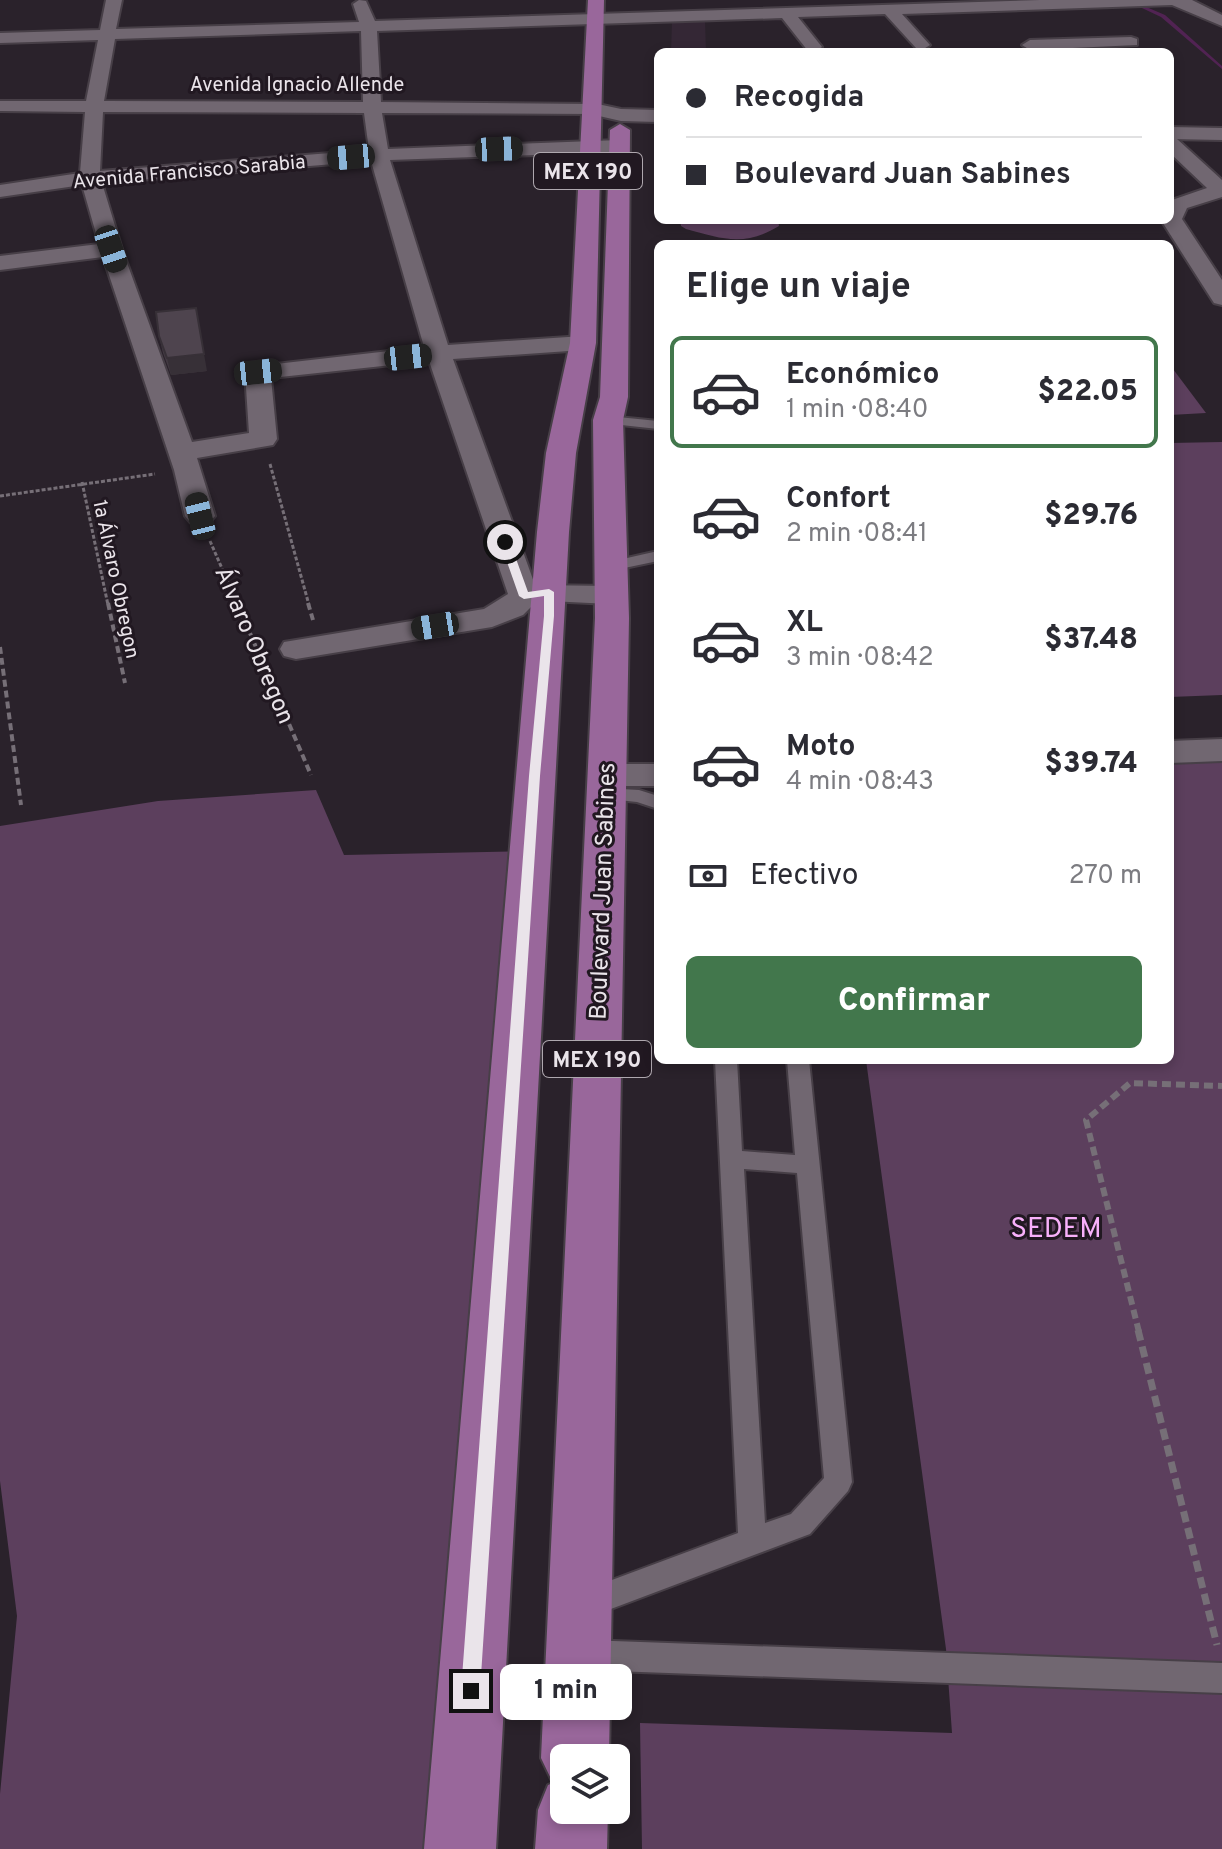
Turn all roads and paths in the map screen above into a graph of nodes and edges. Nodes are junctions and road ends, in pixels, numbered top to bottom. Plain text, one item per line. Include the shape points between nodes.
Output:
1 (114, 0) edge
2 (360, 0) edge
3 (558, 0) edge
4 (1174, 0) edge
5 (1184, 0) edge
6 (1156, 1) edge
7 (993, 7) junction
8 (596, 9) edge
9 (890, 10) junction
10 (787, 13) junction
11 (624, 19) edge
12 (571, 20) junction
13 (1222, 21) edge
14 (369, 28) junction
15 (109, 34) junction
16 (0, 38) edge
17 (1131, 42) dead end
18 (922, 45) dead end
19 (814, 47) dead end
20 (94, 105) junction
21 (0, 106) edge
22 (372, 106) junction
23 (621, 106) junction
24 (593, 109) junction
25 (654, 109) edge
26 (654, 115) edge
27 (1222, 128) edge
28 (1174, 130) edge
29 (1174, 130) edge
30 (1222, 134) edge
31 (589, 145) junction
32 (619, 146) junction
33 (1174, 147) edge
34 (379, 155) junction
35 (90, 178) junction
36 (1222, 190) edge
37 (0, 191) edge
38 (1174, 210) edge
39 (1174, 211) edge
40 (1210, 215) dead end
41 (1174, 224) edge
42 (111, 249) junction
43 (0, 263) edge
44 (1222, 298) edge
45 (598, 352) junction
46 (438, 353) junction
47 (608, 420) junction
48 (654, 425) edge
49 (263, 439) junction
50 (185, 461) junction
51 (82, 482) junction
52 (0, 496) edge
53 (200, 516) joint
54 (654, 558) edge
55 (610, 580) junction
56 (536, 594) junction
57 (0, 647) edge
58 (308, 647) joint
59 (125, 683) dead end
60 (1222, 750) edge
61 (1174, 752) edge
62 (311, 775) dead end
63 (654, 776) edge
64 (605, 784) junction
65 (654, 802) edge
66 (21, 805) dead end
67 (726, 1064) edge
68 (798, 1064) edge
69 (1222, 1086) edge
70 (732, 1159) junction
71 (808, 1165) junction
72 (752, 1541) junction
73 (580, 1605) junction
74 (578, 1655) junction
75 (1220, 1664) edge
76 (575, 1744) edge
77 (572, 1824) edge
78 (460, 1849) edge
79 (571, 1849) edge

1 - 15 street
2 - 14 street
3 - 12 street
4 - 5 street
4 - 6 street
4 - 13 street
6 - 7 street
7 - 9 street
7 - 17 street via 1036,44
8 - 11 street
8 - 12 street
8 - 24 main road, MEX 190
9 - 10 street
9 - 18 street
10 - 11 street
10 - 19 street
12 - 14 street
14 - 15 street
14 - 22 street
15 - 16 street
15 - 20 street
20 - 21 street, Avenida Ignacio Allende
20 - 22 street, Avenida Ignacio Allende
20 - 35 street
22 - 24 street, Avenida Ignacio Allende
22 - 34 street
23 - 24 main road
23 - 25 main road
23 - 26 main road
23 - 32 main road, MEX 190
24 - 31 main road, MEX 190
27 - 28 main road
29 - 30 main road
31 - 32 street, Avenida Francisco Sarabia
31 - 34 street, Avenida Francisco Sarabia
31 - 45 main road, MEX 190
32 - 45 main road, MEX 190
33 - 36 street
34 - 35 street, Avenida Francisco Sarabia
34 - 46 street
35 - 37 street, Avenida Francisco Sarabia
35 - 42 street
36 - 38 street
39 - 40 street
41 - 44 street
42 - 43 street
42 - 50 street
45 - 46 street
45 - 47 main road, Boulevard Juan Sabines / MEX 190 via 614,397
45 - 56 main road, MEX 190 via 561,453
46 - 49 street via 258,372
46 - 56 street
47 - 48 lane
47 - 55 main road, Boulevard Juan Sabines / MEX 190
49 - 50 street
49 - 58 path
50 - 51 path
50 - 53 street
51 - 52 path
51 - 59 path, 1a Álvaro Obregon
53 - 62 path, Álvaro Obregon
54 - 55 lane
55 - 56 street
55 - 64 main road, Boulevard Juan Sabines / MEX 190
56 - 58 street via 492,617
56 - 78 main road, MEX 190
57 - 66 path
60 - 61 street
63 - 64 street
64 - 65 lane
64 - 73 main road, Boulevard Juan Sabines / MEX 190
67 - 70 lane
68 - 71 lane
69 - 75 path via 1130,1083 1086,1120
70 - 71 lane
70 - 72 lane
71 - 72 lane via 838,1482 800,1524
72 - 73 lane
73 - 74 main road, Boulevard Juan Sabines / MEX 190
74 - 75 lane
74 - 76 main road, Boulevard Juan Sabines / MEX 190
77 - 79 main road

